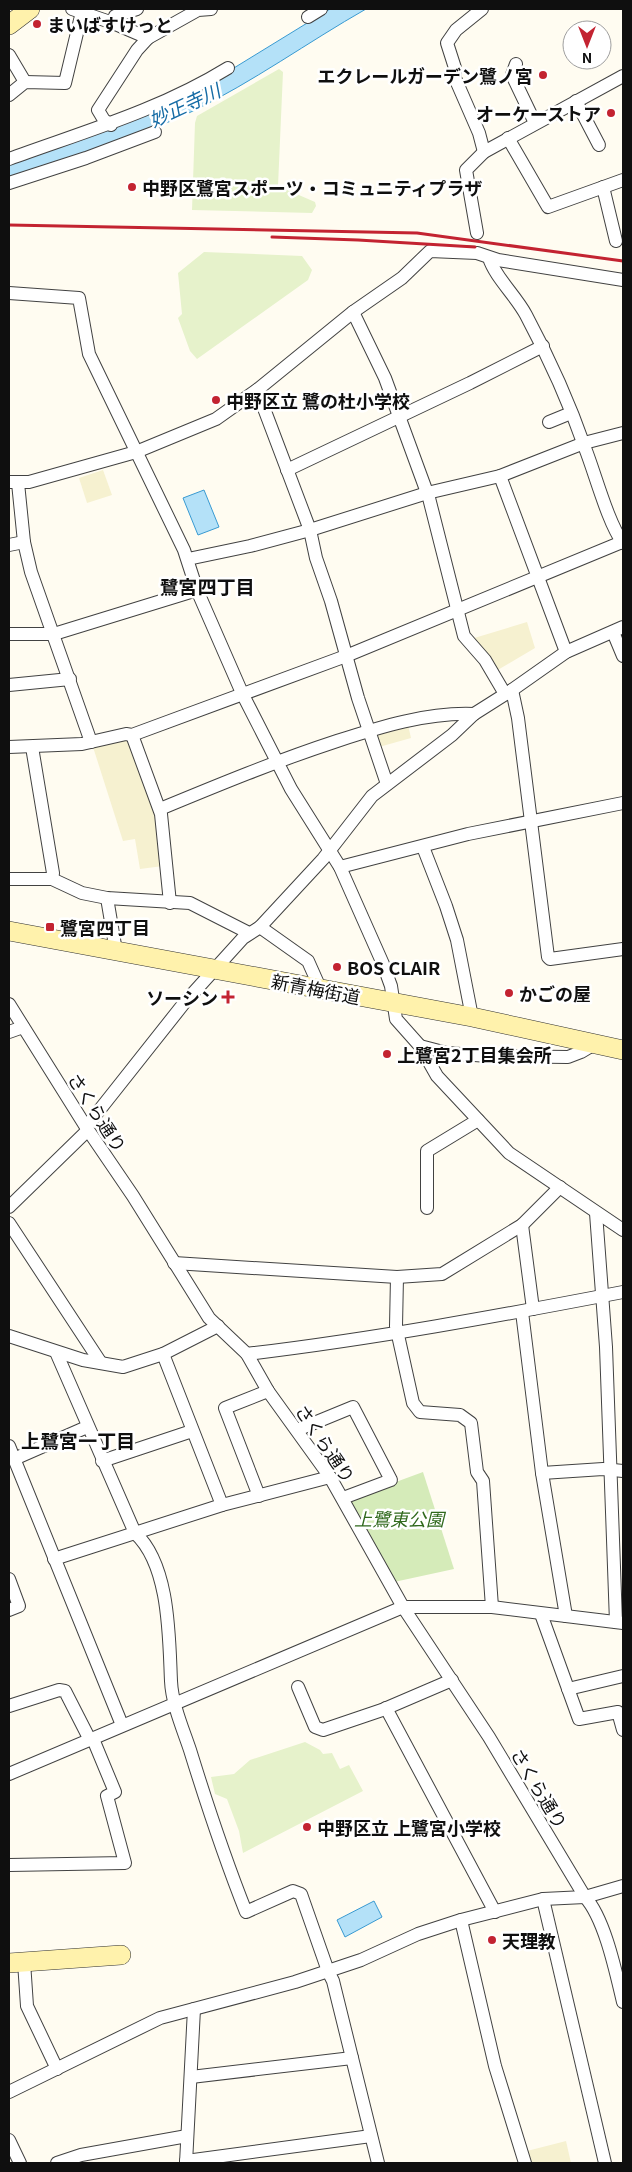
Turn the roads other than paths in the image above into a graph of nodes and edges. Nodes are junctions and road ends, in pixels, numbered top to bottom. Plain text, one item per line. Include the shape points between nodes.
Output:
1 (30, 9) edge
2 (137, 9) edge
3 (211, 9) edge
4 (321, 9) edge
5 (482, 9) edge
6 (77, 10) edge
7 (114, 16) edge
8 (308, 17) dead end
9 (9, 25) edge
10 (148, 38) junction
11 (9, 55) edge
12 (516, 64) dead end
13 (228, 68) dead end
14 (623, 76) edge
15 (26, 82) junction
16 (9, 95) edge
17 (576, 102) junction
18 (535, 123) junction
19 (110, 124) junction
20 (155, 132) dead end
21 (508, 138) junction
22 (599, 145) dead end
23 (484, 152) junction
24 (9, 159) edge
25 (623, 180) edge
26 (9, 183) edge
27 (603, 187) junction
28 (478, 233) dead end
29 (616, 241) dead end
30 (488, 258) junction
31 (623, 280) edge
32 (9, 293) edge
33 (353, 312) junction
34 (542, 346) junction
35 (257, 390) junction
36 (571, 414) junction
37 (398, 417) junction
38 (549, 422) dead end
39 (623, 433) edge
40 (584, 443) junction
41 (136, 452) junction
42 (287, 470) junction
43 (500, 476) junction
44 (14, 482) edge
45 (427, 493) junction
46 (310, 530) junction
47 (24, 542) junction
48 (623, 543) edge
49 (9, 545) edge
50 (188, 559) junction
51 (537, 576) junction
52 (198, 590) junction
53 (457, 609) junction
54 (618, 629) edge
55 (9, 634) edge
56 (54, 634) junction
57 (566, 652) junction
58 (346, 656) junction
59 (623, 656) edge
60 (70, 679) junction
61 (9, 685) edge
62 (508, 692) junction
63 (242, 693) junction
64 (474, 714) junction
65 (369, 730) junction
66 (132, 735) junction
67 (91, 742) junction
68 (9, 747) edge
69 (32, 747) junction
70 (276, 761) junction
71 (387, 784) junction
72 (623, 803) edge
73 (160, 809) junction
74 (530, 821) junction
75 (424, 846) junction
76 (330, 850) junction
77 (340, 867) junction
78 (9, 879) edge
79 (52, 879) junction
80 (106, 898) junction
81 (170, 903) junction
82 (254, 930) junction
83 (9, 931) edge
84 (623, 949) edge
85 (116, 951) junction
86 (216, 969) junction
87 (320, 988) junction
88 (394, 1003) junction
89 (9, 1004) edge
90 (472, 1016) junction
91 (23, 1027) junction
92 (9, 1032) edge
93 (596, 1042) junction
94 (420, 1046) junction
95 (623, 1050) edge
96 (478, 1120) junction
97 (87, 1128) junction
98 (560, 1187) junction
99 (9, 1207) edge
100 (427, 1208) dead end
101 (596, 1213) junction
102 (9, 1223) edge
103 (522, 1225) junction
104 (623, 1230) edge
105 (174, 1263) junction
106 (396, 1277) junction
107 (623, 1292) edge
108 (602, 1296) junction
109 (528, 1311) junction
110 (218, 1326) junction
111 (398, 1332) junction
112 (9, 1336) edge
113 (56, 1352) junction
114 (163, 1354) junction
115 (247, 1354) junction
116 (101, 1363) junction
117 (268, 1391) junction
118 (87, 1427) junction
119 (297, 1430) junction
120 (192, 1431) junction
121 (9, 1446) edge
122 (14, 1459) junction
123 (102, 1461) junction
124 (609, 1469) junction
125 (623, 1471) edge
126 (542, 1473) junction
127 (330, 1477) junction
128 (259, 1496) junction
129 (342, 1498) junction
130 (222, 1505) junction
131 (135, 1534) junction
132 (54, 1559) junction
133 (9, 1579) edge
134 (403, 1607) junction
135 (492, 1607) junction
136 (9, 1610) edge
137 (542, 1614) junction
138 (566, 1616) junction
139 (620, 1623) edge
140 (623, 1676) edge
141 (452, 1680) junction
142 (298, 1687) dead end
143 (568, 1689) junction
144 (176, 1703) junction
145 (9, 1706) edge
146 (386, 1708) junction
147 (122, 1725) junction
148 (623, 1730) edge
149 (91, 1740) junction
150 (9, 1774) edge
151 (9, 1865) edge
152 (623, 1886) edge
153 (585, 1897) junction
154 (543, 1899) junction
155 (495, 1912) junction
156 (461, 1920) junction
157 (121, 1955) dead end
158 (16, 1962) edge
159 (328, 1972) junction
160 (623, 2002) edge
161 (194, 2008) junction
162 (352, 2058) junction
163 (57, 2068) junction
164 (191, 2077) junction
165 (9, 2092) edge
166 (187, 2136) junction
167 (371, 2136) junction
168 (10, 2143) edge
169 (186, 2162) edge
170 (20, 2163) edge
171 (57, 2163) edge
172 (378, 2163) edge
173 (525, 2163) edge
174 (605, 2163) edge

1 - 9 main road
2 - 7 street
3 - 10 street via 198,10
4 - 8 street
5 - 23 street via 456,30 447,43 455,78
6 - 7 street
6 - 15 street via 65,83
7 - 10 street
10 - 19 street via 98,110
11 - 15 street
12 - 18 street via 512,75
13 - 19 street via 156,106
14 - 17 street
15 - 16 street
17 - 18 street
17 - 22 street
18 - 21 street
19 - 24 street
20 - 26 street
21 - 23 street
21 - 27 street via 548,207
23 - 28 street via 466,170
25 - 27 street
27 - 29 street
30 - 31 street
30 - 33 street via 477,253 430,251 402,278
30 - 34 street via 518,300
32 - 41 street via 78,298 89,354
33 - 35 street
33 - 37 street via 385,378
34 - 36 street
34 - 37 street
35 - 41 street via 216,419
35 - 42 street
36 - 38 street
36 - 40 street
37 - 42 street
37 - 45 street
39 - 40 street
40 - 43 street
40 - 48 street
41 - 44 street via 44,478
41 - 50 street
42 - 46 street
43 - 45 street
43 - 51 street
44 - 47 street
45 - 46 street
45 - 53 street
46 - 50 street
46 - 58 street
47 - 49 street
47 - 56 street via 31,572
48 - 51 street
50 - 52 street
51 - 53 street
51 - 57 street
52 - 56 street
52 - 63 street
53 - 58 street
53 - 62 street via 464,636
54 - 57 street
54 - 59 street
55 - 56 street
56 - 60 street
57 - 62 street
58 - 63 street
58 - 65 street
60 - 61 street
60 - 67 street
62 - 64 street
62 - 74 street via 518,718
63 - 66 street
63 - 70 street
64 - 65 street via 452,713
64 - 71 street via 452,735
65 - 70 street
65 - 71 street
66 - 67 street
66 - 73 street
67 - 69 street
68 - 69 street
69 - 79 street
70 - 73 street
70 - 76 street
71 - 76 street via 372,796
72 - 74 street
73 - 81 street
74 - 75 street
74 - 84 street via 548,957
75 - 77 street
75 - 90 street via 456,940
76 - 77 street
76 - 82 street
77 - 88 street via 383,964
78 - 79 street
79 - 80 street via 82,893
80 - 81 street
80 - 85 street
81 - 82 street via 197,905
82 - 86 street
82 - 87 street via 308,961
83 - 85 main road, 新青梅街道
85 - 86 main road, 新青梅街道
86 - 87 main road, 新青梅街道
86 - 97 street via 147,1048
87 - 88 main road, 新青梅街道
88 - 90 main road, 新青梅街道
88 - 94 street via 396,1019
89 - 91 street, さくら通り
90 - 93 main road, 新青梅街道
91 - 92 street
91 - 97 street, さくら通り
93 - 94 street via 568,1056 488,1056 447,1053
93 - 95 main road, 新青梅街道
94 - 96 street via 437,1076
96 - 98 street via 509,1153
96 - 100 street via 427,1151
97 - 99 street
97 - 105 street, さくら通り
98 - 101 street
98 - 103 street
101 - 104 street
101 - 108 street
102 - 116 street
103 - 106 street via 442,1274
103 - 109 street
105 - 106 street
105 - 110 street, さくら通り via 209,1318
106 - 111 street
107 - 108 street
108 - 109 street
108 - 124 street
109 - 111 street
109 - 126 street
110 - 114 street
110 - 115 street, さくら通り
111 - 115 street
111 - 135 street via 413,1403 420,1412 460,1415 471,1423 477,1472 483,1481
112 - 113 street
113 - 116 street
113 - 118 street
114 - 116 street via 123,1367
114 - 120 street
115 - 117 street, さくら通り
117 - 119 street, さくら通り
117 - 128 street via 225,1408
118 - 122 street
118 - 123 street
119 - 127 street, さくら通り
119 - 129 street via 353,1407 390,1480
120 - 123 street
120 - 130 street
121 - 122 street
122 - 132 street
123 - 131 street
124 - 125 street
124 - 126 street
124 - 139 street
126 - 138 street
127 - 128 street
127 - 129 street, さくら通り
128 - 130 street
129 - 134 street, さくら通り
130 - 131 street
131 - 132 street
131 - 144 street via 145,1546 160,1580
132 - 147 street
133 - 136 street via 19,1606
134 - 135 street
134 - 141 street, さくら通り
134 - 144 street
135 - 137 street
137 - 138 street
137 - 143 street
138 - 139 street
140 - 143 street
141 - 146 street
141 - 153 street, さくら通り
142 - 146 street via 316,1727 323,1730
143 - 148 street via 579,1719 618,1712
144 - 147 street
144 - 159 street via 223,1854 246,1912 293,1891 301,1894
145 - 149 street via 59,1690 65,1691
146 - 155 street
147 - 149 street
149 - 150 street
149 - 151 street via 115,1792 106,1796 125,1862
152 - 153 street
153 - 154 street
153 - 160 street, さくら通り via 608,1946
154 - 155 street
154 - 174 street
155 - 156 street
156 - 159 street via 418,1934
156 - 173 street via 495,2066
157 - 158 main road
158 - 163 street via 27,2006
159 - 161 street
159 - 162 street
161 - 163 street via 160,2018
161 - 164 street
162 - 164 street
162 - 167 street
163 - 165 street
164 - 166 street
166 - 169 street
166 - 171 street via 81,2155
167 - 169 street
167 - 172 street
168 - 170 street

